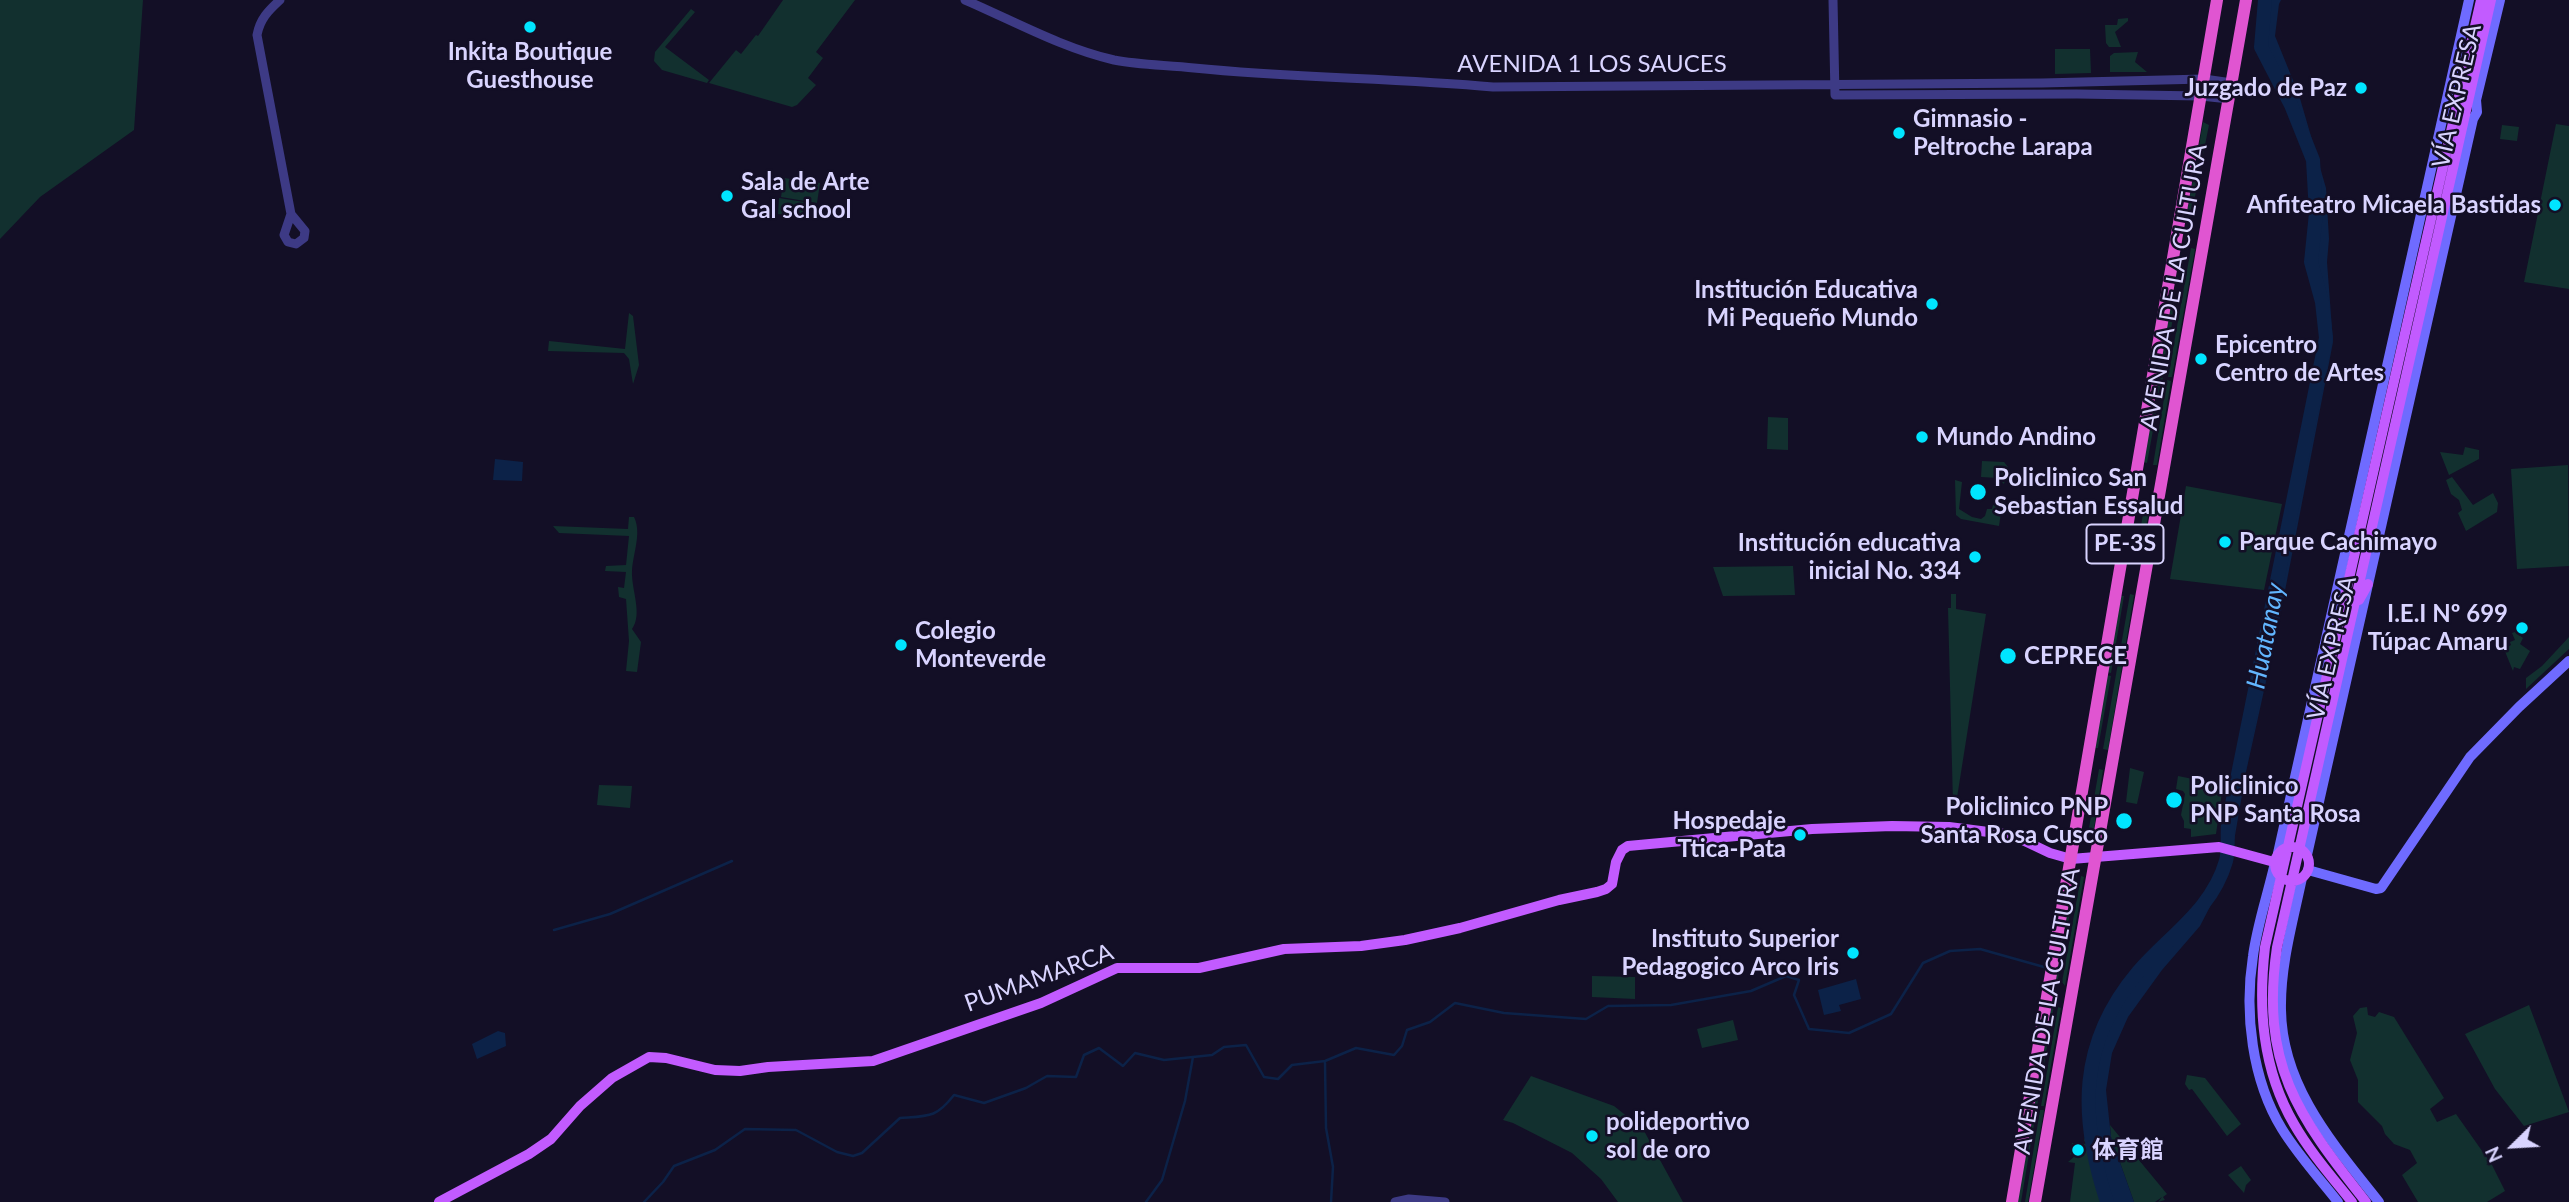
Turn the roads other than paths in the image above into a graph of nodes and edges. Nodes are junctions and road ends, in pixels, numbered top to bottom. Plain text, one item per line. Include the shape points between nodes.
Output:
1 (280, 0) edge
2 (965, 0) edge
3 (1833, 0) edge
4 (2217, 0) edge
5 (2246, 0) edge
6 (2469, 0) edge
7 (2480, 0) edge
8 (2491, 0) edge
9 (2500, 0) edge
10 (2204, 79) junction
11 (2232, 83) junction
12 (1835, 85) junction
13 (2463, 95) junction
14 (2201, 96) junction
15 (2229, 99) junction
16 (2444, 111) junction
17 (2462, 122) junction
18 (291, 214) dead end
19 (2373, 496) junction
20 (2353, 522) junction
21 (2381, 526) junction
22 (2340, 577) junction
23 (2368, 584) junction
24 (2347, 610) junction
25 (2569, 661) edge
26 (2298, 850) junction
27 (2096, 858) junction
28 (2071, 859) junction
29 (2276, 861) junction
30 (2296, 877) junction
31 (439, 1202) edge
32 (1395, 1202) edge
33 (1445, 1202) edge
34 (2012, 1202) edge
35 (2035, 1202) edge
36 (2338, 1202) edge
37 (2352, 1202) edge
38 (2366, 1202) edge
39 (2379, 1202) edge

1 - 18 street via 265,13 257,35
2 - 12 street, AVENIDA 1 LOS SAUCES via 1063,44 1117,61 1493,88
3 - 12 street
4 - 10 highway, AVENIDA DE LA CULTURA / PE-3S
5 - 11 highway, AVENIDA DE LA CULTURA / PE-3S
6 - 13 main road, VÍA EXPRESA
7 - 13 main road, VÍA EXPRESA
8 - 13 main road, VÍA EXPRESA
9 - 13 main road, VÍA EXPRESA
10 - 11 street, AVENIDA 1 LOS SAUCES
10 - 12 street, AVENIDA 1 LOS SAUCES
10 - 14 highway, AVENIDA DE LA CULTURA / PE-3S
11 - 15 highway, AVENIDA DE LA CULTURA / PE-3S
12 - 14 street via 1835,95
13 - 16 main road, VÍA EXPRESA via 2445,103
13 - 17 main road, VÍA EXPRESA
13 - 17 main road, VÍA EXPRESA via 2477,112
14 - 15 street
14 - 28 highway, AVENIDA DE LA CULTURA / PE-3S
15 - 27 highway, AVENIDA DE LA CULTURA / PE-3S
16 - 17 main road
16 - 20 main road, VÍA EXPRESA
17 - 19 main road, VÍA EXPRESA
17 - 21 main road, VÍA EXPRESA
19 - 20 main road
19 - 21 main road
19 - 24 main road, VÍA EXPRESA
20 - 22 main road, VÍA EXPRESA
21 - 23 main road, VÍA EXPRESA
22 - 24 main road
22 - 29 main road, VÍA EXPRESA
23 - 24 main road
23 - 26 main road, VÍA EXPRESA
24 - 26 main road, VÍA EXPRESA
25 - 30 main road via 2470,757 2381,888
26 - 29 main road
26 - 30 main road, VÍA EXPRESA
26 - 30 main road, VÍA EXPRESA
27 - 28 main road
27 - 29 main road via 2219,847
27 - 35 highway, AVENIDA DE LA CULTURA
28 - 31 main road, PUMAMARCA via 1997,832 1892,826 1628,846 1622,850 1612,884 1597,892 1405,940 1284,949 1199,968 1117,968 1041,1003 873,1061 740,1071 649,1058 612,1078 551,1139
28 - 34 highway, AVENIDA DE LA CULTURA
29 - 30 main road
29 - 36 main road, VÍA EXPRESA via 2249,982 2255,1056 2264,1090 2283,1129
30 - 37 main road, VÍA EXPRESA via 2265,947 2264,1039 2282,1100 2295,1126
30 - 38 main road, VÍA EXPRESA via 2273,975 2276,1043 2311,1132
30 - 39 main road, VÍA EXPRESA via 2282,986 2283,1037 2307,1104
32 - 33 street

